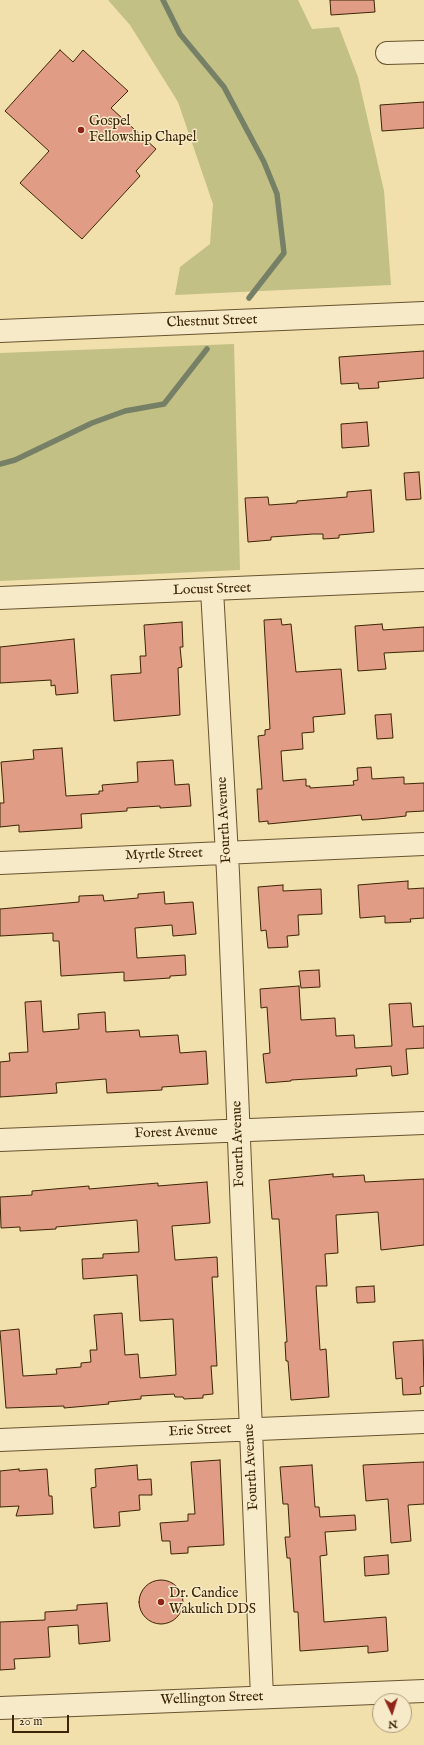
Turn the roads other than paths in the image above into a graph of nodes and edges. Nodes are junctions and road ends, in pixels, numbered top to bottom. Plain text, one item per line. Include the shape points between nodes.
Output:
1 (424, 52) edge
2 (387, 53) dead end
3 (424, 313) edge
4 (0, 330) edge
5 (424, 580) edge
6 (212, 590) junction
7 (0, 598) edge
8 (424, 844) edge
9 (227, 853) junction
10 (0, 863) edge
11 (424, 1123) edge
12 (238, 1131) junction
13 (0, 1140) edge
14 (424, 1422) edge
15 (250, 1429) junction
16 (0, 1440) edge
17 (424, 1690) edge
18 (262, 1697) junction
19 (0, 1708) edge

1 - 2 street
3 - 4 street, Chestnut Street
5 - 6 street, Locust Street
6 - 7 street, Locust Street
6 - 9 street, Fourth Avenue
8 - 9 street, Myrtle Street
9 - 10 street, Myrtle Street
9 - 12 street, Fourth Avenue
11 - 12 street, Forest Avenue
12 - 13 street, Forest Avenue
12 - 15 street, Fourth Avenue
14 - 15 street, Erie Street
15 - 16 street, Erie Street
15 - 18 street, Fourth Avenue
17 - 18 street, Wellington Street
18 - 19 street, Wellington Street

